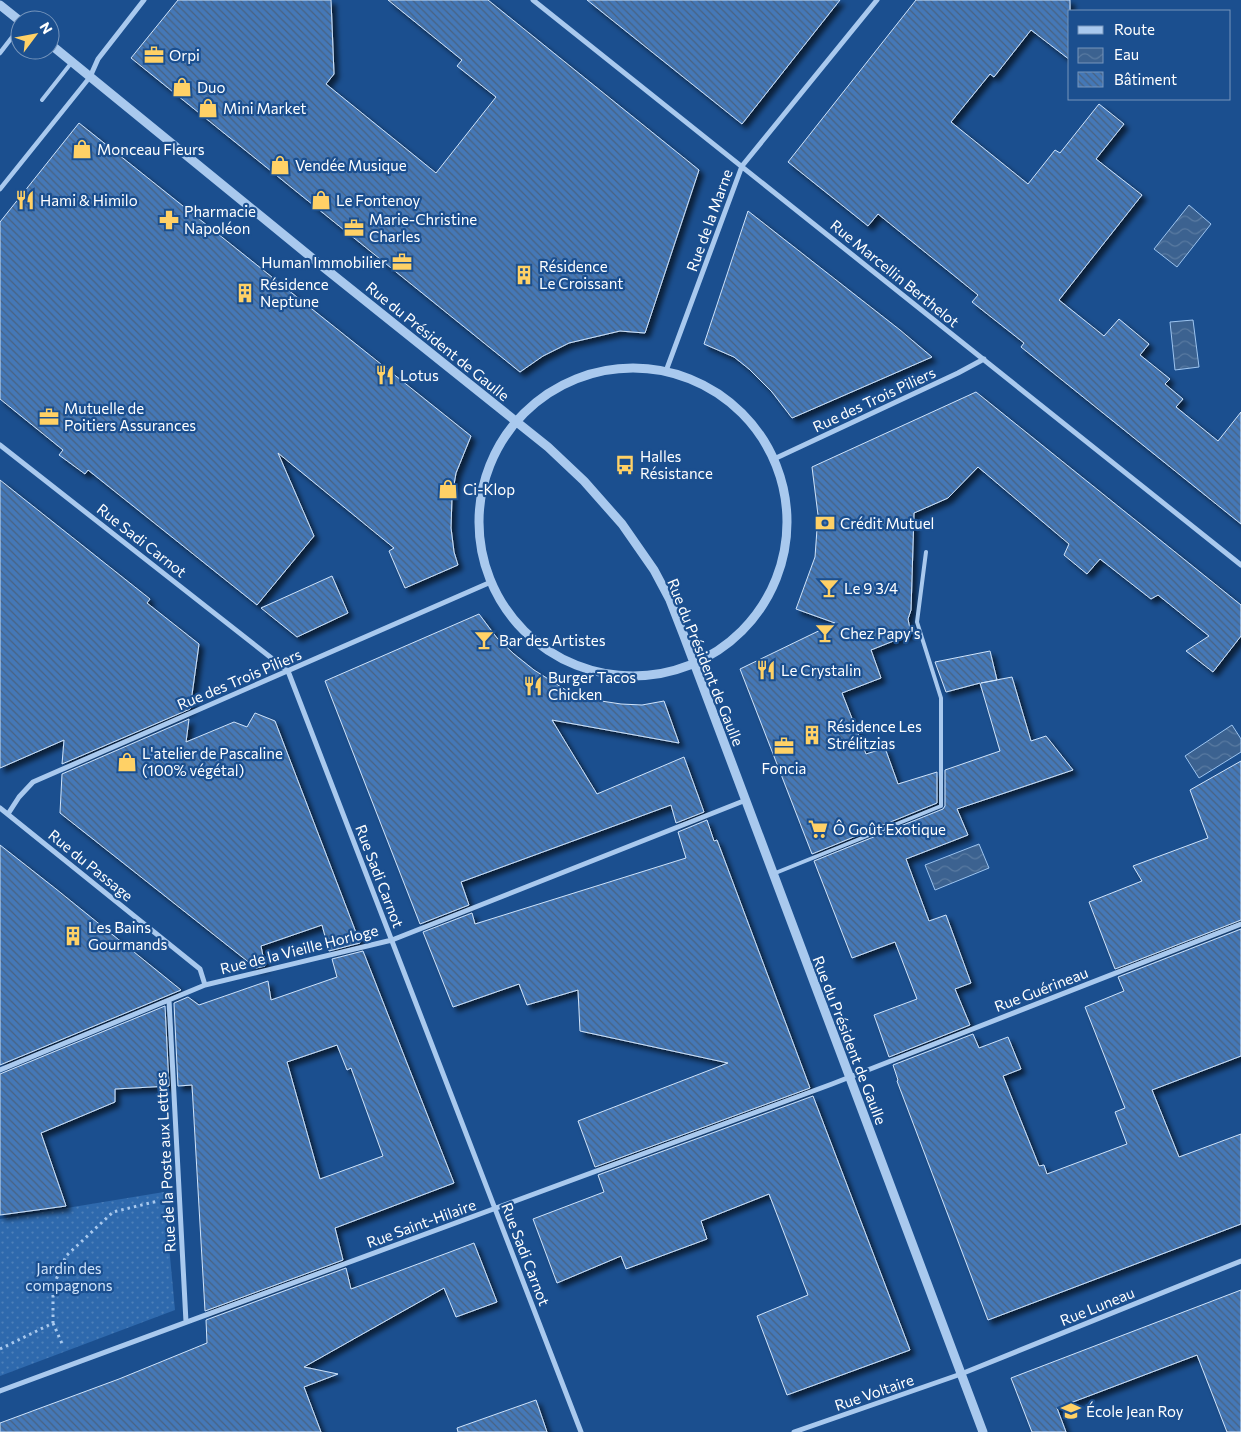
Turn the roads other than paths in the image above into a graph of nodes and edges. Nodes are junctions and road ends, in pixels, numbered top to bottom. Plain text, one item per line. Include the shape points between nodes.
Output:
1 (144, 0) edge
2 (534, 0) edge
3 (877, 0) edge
4 (0, 5) edge
5 (10, 13) edge
6 (10, 40) edge
7 (60, 52) edge
8 (0, 53) edge
9 (72, 62) junction
10 (90, 76) junction
11 (42, 100) dead end
12 (742, 166) junction
13 (0, 189) edge
14 (984, 359) junction
15 (666, 371) junction
16 (516, 422) junction
17 (0, 445) edge
18 (774, 459) junction
19 (926, 552) dead end
20 (1241, 565) edge
21 (491, 582) junction
22 (694, 664) junction
23 (288, 671) junction
24 (746, 800) junction
25 (0, 808) edge
26 (8, 814) junction
27 (773, 874) junction
28 (1241, 924) edge
29 (392, 940) junction
30 (205, 985) junction
31 (168, 1000) junction
32 (0, 1070) edge
33 (850, 1077) junction
34 (495, 1209) junction
35 (1241, 1260) edge
36 (186, 1322) junction
37 (961, 1374) junction
38 (0, 1391) edge
39 (581, 1432) edge
40 (794, 1432) edge
41 (983, 1432) edge

1 - 10 street via 98,59
2 - 12 street, Rue Marcellin Berthelot
3 - 12 street, Rue de la Marne
4 - 5 street
6 - 8 street
7 - 9 street, Rue du Président de Gaulle
9 - 10 street, Rue du Président de Gaulle
9 - 11 lane
10 - 13 street
10 - 16 street, Rue du Président de Gaulle
12 - 14 street, Rue Marcellin Berthelot
12 - 15 street, Rue de la Marne
14 - 18 street, Rue des Trois Piliers
14 - 20 street, Rue Marcellin Berthelot
15 - 16 street via 611,369 584,376 536,402
15 - 18 street via 700,383 730,402 755,428
16 - 21 street via 493,458 481,500 480,530
16 - 22 street, Rue du Président de Gaulle via 584,481 622,524 670,600
17 - 23 street, Rue Sadi Carnot
18 - 22 street via 785,492 788,526 780,569 770,594 750,623 724,646
19 - 27 lane via 916,622 941,698 942,806
21 - 22 street via 511,615 534,640 562,659 594,671 628,676 673,671
21 - 23 street, Rue des Trois Piliers
22 - 24 street, Rue du Président de Gaulle
23 - 26 street, Rue des Trois Piliers via 33,782
23 - 29 street, Rue Sadi Carnot
24 - 27 street, Rue du Président de Gaulle
24 - 29 street, Rue de la Vieille Horloge
25 - 26 street, Rue du Passage
26 - 30 street, Rue du Passage via 200,969
27 - 33 street, Rue du Président de Gaulle
28 - 33 street, Rue Guérineau
29 - 30 street, Rue de la Vieille Horloge
29 - 34 street, Rue Sadi Carnot
30 - 31 street, Rue de la Vieille Horloge
31 - 32 street, Rue de la Vieille Horloge
31 - 36 street, Rue de la Poste aux Lettres
33 - 34 street, Rue Saint-Hilaire
33 - 37 street, Rue du Président de Gaulle
34 - 36 street, Rue Saint-Hilaire
34 - 39 street, Rue Sadi Carnot
35 - 37 street, Rue Luneau
36 - 38 street, Rue Saint-Hilaire
37 - 40 street, Rue Voltaire
37 - 41 street, Rue du Président de Gaulle

